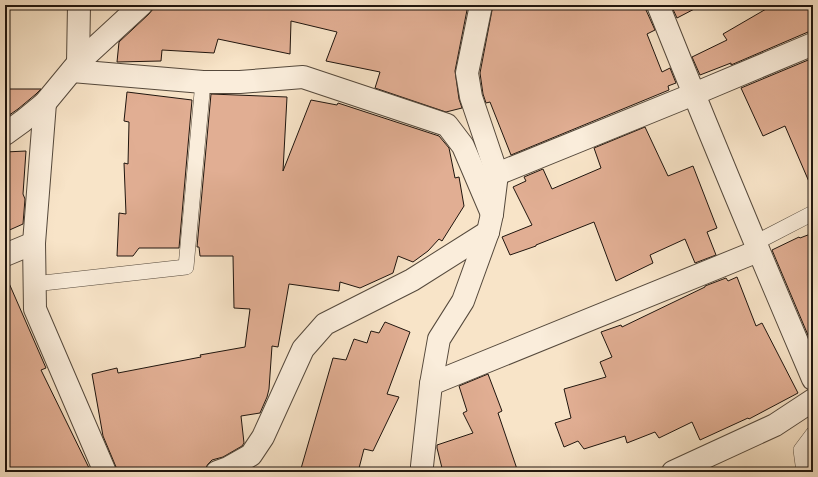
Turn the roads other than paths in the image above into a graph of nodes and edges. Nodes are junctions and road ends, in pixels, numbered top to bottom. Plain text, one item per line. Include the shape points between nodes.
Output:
1 (79, 5) edge
2 (480, 5) edge
3 (658, 5) edge
4 (138, 6) edge
5 (813, 44) edge
6 (75, 67) junction
7 (203, 82) junction
8 (694, 94) junction
9 (46, 103) junction
10 (5, 134) edge
11 (497, 174) junction
12 (813, 213) edge
13 (490, 223) junction
14 (34, 243) junction
15 (756, 247) junction
16 (5, 255) edge
17 (34, 284) junction
18 (813, 378) edge
19 (431, 384) junction
20 (813, 400) edge
21 (813, 434) edge
22 (105, 472) edge
23 (217, 472) edge
24 (422, 472) edge
25 (673, 472) edge
26 (804, 472) edge

1 - 6 street
2 - 11 street via 467,74 471,97
3 - 8 street
4 - 6 street
5 - 8 street
6 - 7 street
6 - 9 street
7 - 13 street via 303,77 447,125 463,146
7 - 17 lane via 186,267
8 - 11 street
8 - 15 street
9 - 10 street
9 - 14 street
11 - 13 street
12 - 15 lane
13 - 19 street via 463,301 440,339
13 - 23 street via 412,280 325,324 303,349 263,438 251,455
14 - 16 street
14 - 17 street
15 - 18 street
15 - 19 street
17 - 22 street via 35,309
19 - 24 street
20 - 25 street via 774,425
21 - 26 lane via 801,450

